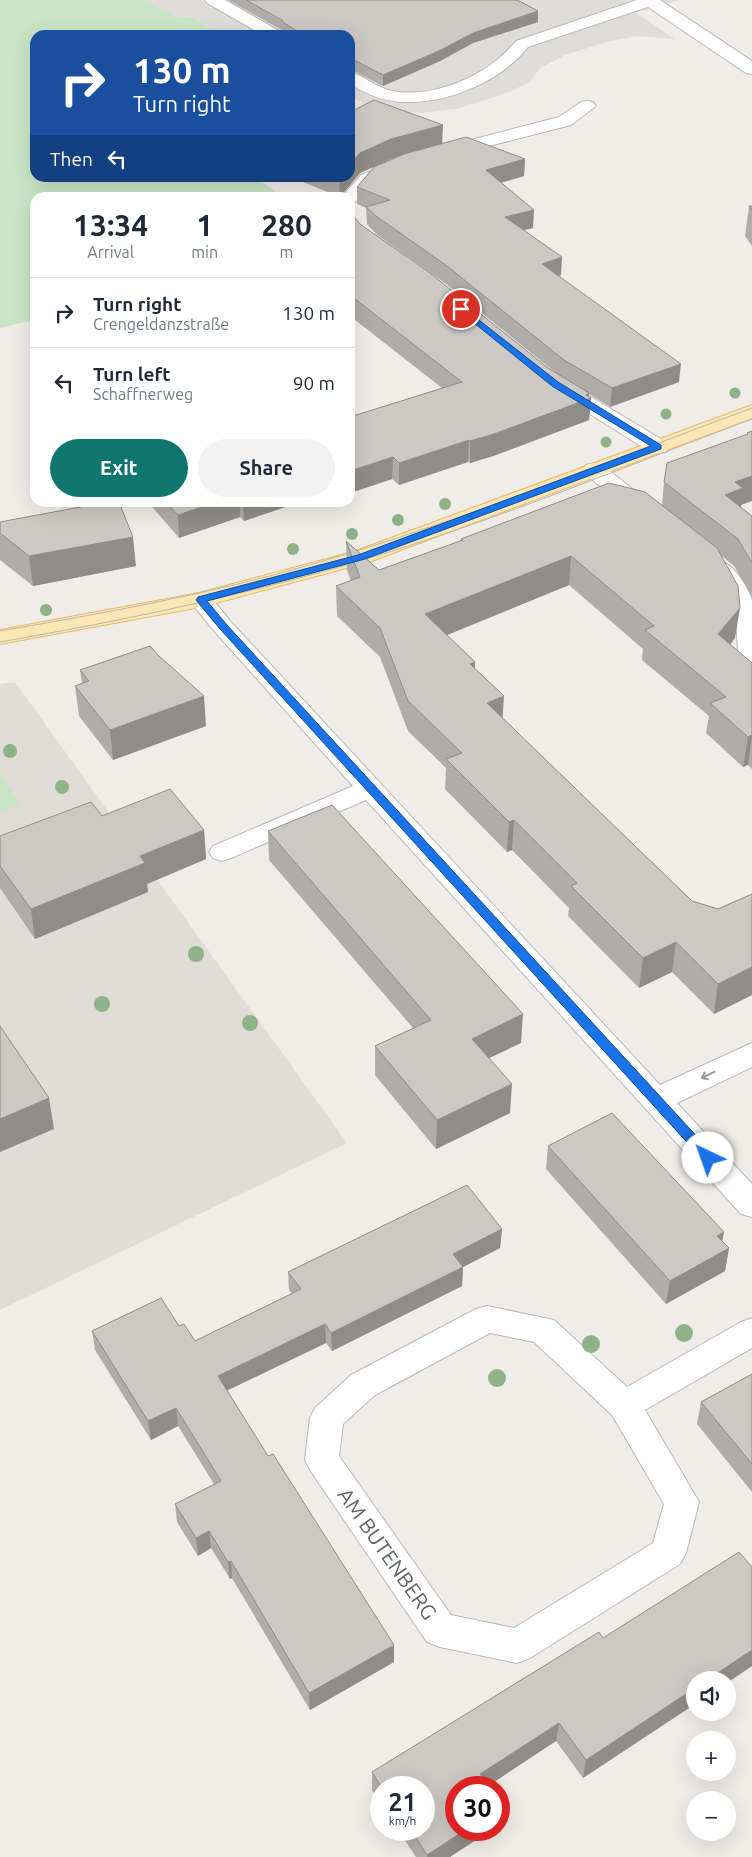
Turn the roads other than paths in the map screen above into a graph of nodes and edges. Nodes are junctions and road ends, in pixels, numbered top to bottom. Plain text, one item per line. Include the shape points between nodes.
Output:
1 (213, 0) edge
2 (650, 0) edge
3 (266, 30) edge
4 (752, 69) edge
5 (355, 80) edge
6 (587, 106) dead end
7 (425, 158) edge
8 (407, 163) edge
9 (355, 193) edge
10 (540, 372) edge
11 (752, 411) edge
12 (658, 447) junction
13 (594, 470) junction
14 (655, 517) edge
15 (701, 553) edge
16 (201, 600) junction
17 (0, 637) edge
18 (752, 655) edge
19 (371, 788) junction
20 (222, 852) dead end
21 (752, 1054) edge
22 (656, 1100) junction
23 (746, 1190) edge
24 (752, 1332) edge
25 (624, 1405) junction

1 - 3 street
2 - 4 street
2 - 5 street via 522,44 509,60 468,85 414,98 392,96
6 - 7 street via 565,121
8 - 9 street via 367,180
10 - 12 street
11 - 12 main road
12 - 13 main road
13 - 14 street
13 - 16 main road via 361,557
15 - 18 street via 725,572 748,615
16 - 17 main road
16 - 19 street
19 - 20 street
19 - 22 street
21 -> 22 street
22 - 23 street
24 - 25 street
25 - 25 street, AM BUTENBERG via 543,1330 487,1319 363,1385 326,1418 322,1459 440,1630 517,1646 668,1553 682,1502

